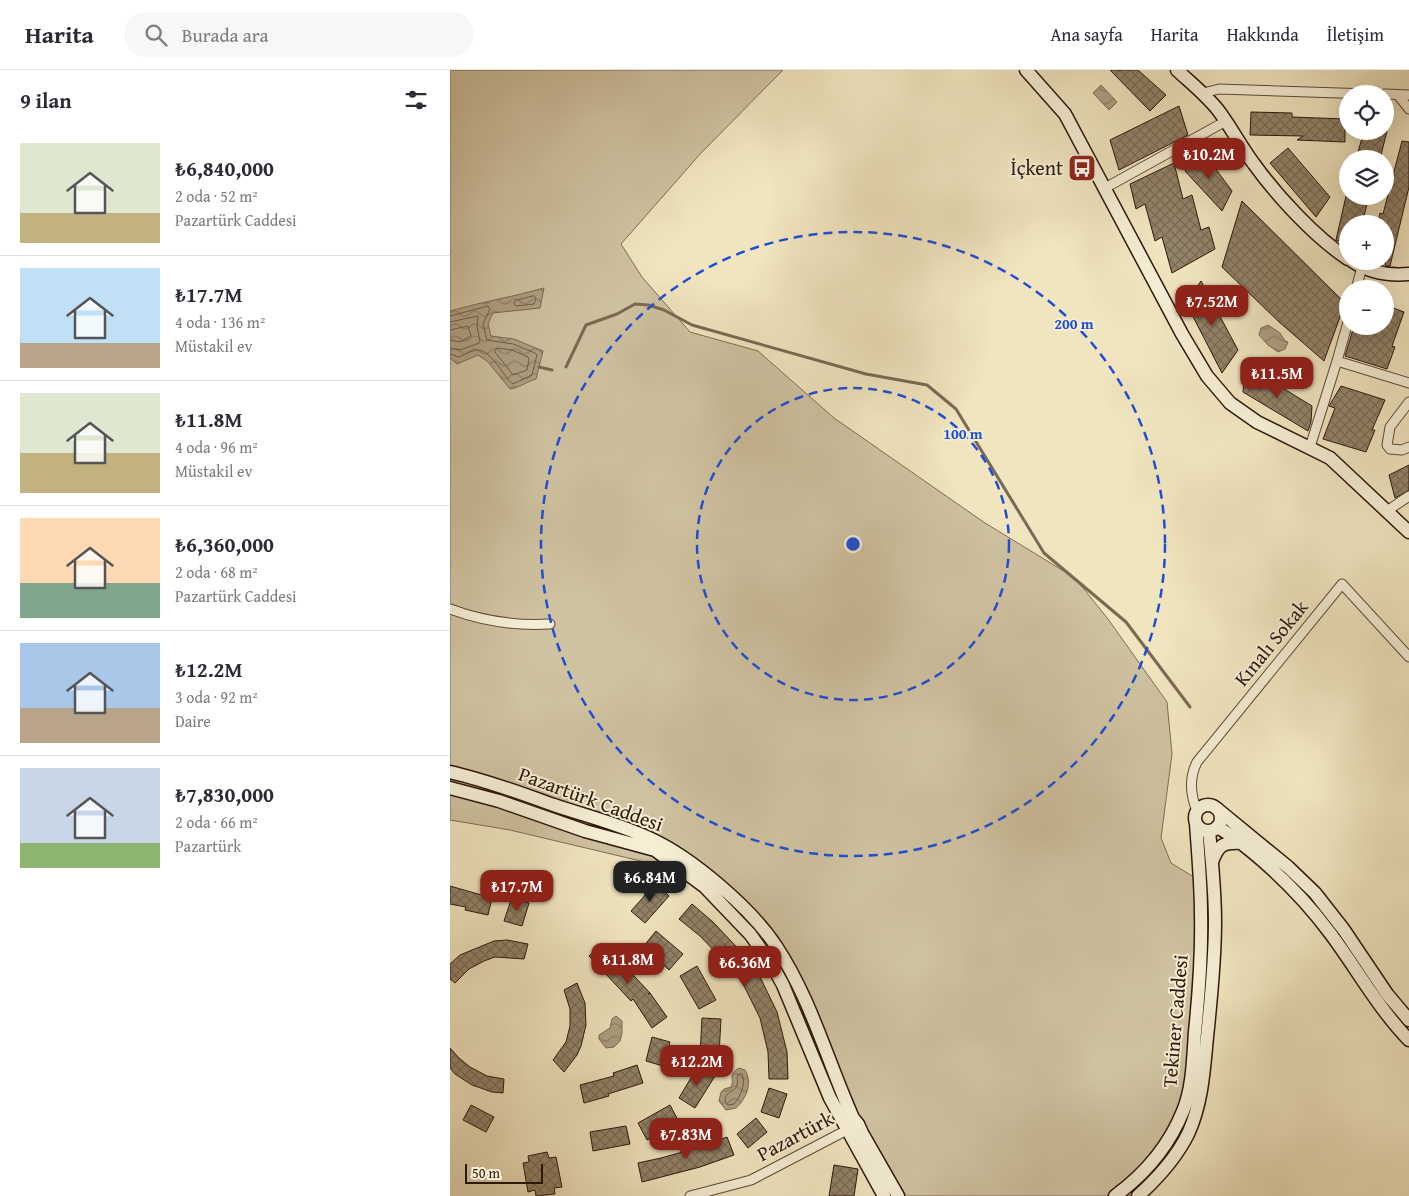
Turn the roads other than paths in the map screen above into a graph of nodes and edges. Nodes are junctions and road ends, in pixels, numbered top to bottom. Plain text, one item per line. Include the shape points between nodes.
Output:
1 (1026, 70) edge
2 (1177, 70) edge
3 (1203, 93) junction
4 (1339, 93) edge
5 (1394, 95) edge
6 (1398, 95) junction
7 (1409, 95) edge
8 (1409, 109) edge
9 (1226, 122) junction
10 (1105, 188) junction
11 (1339, 251) edge
12 (1373, 270) edge
13 (1409, 274) edge
14 (1345, 335) edge
15 (1338, 361) junction
16 (1409, 383) edge
17 (1409, 402) edge
18 (1310, 447) junction
19 (1409, 447) edge
20 (1409, 496) edge
21 (1386, 511) junction
22 (1409, 532) edge
23 (450, 609) edge
24 (550, 624) dead end
25 (1409, 657) edge
26 (450, 772) edge
27 (450, 788) edge
28 (1216, 808) junction
29 (1196, 817) junction
30 (1213, 829) junction
31 (1241, 843) junction
32 (1212, 862) junction
33 (1409, 1020) edge
34 (1409, 1040) edge
35 (854, 1132) junction
36 (690, 1196) edge
37 (884, 1196) edge
38 (898, 1196) edge
39 (1115, 1196) edge
40 (1138, 1196) edge

1 - 10 street via 1065,114
2 - 3 street
3 - 4 street via 1220,89
3 - 9 street
5 - 6 street
6 - 7 street
6 - 8 street
9 - 10 street
9 - 11 street via 1270,185 1311,228
10 - 18 street via 1207,376 1230,403 1257,422
12 - 13 street via 1384,274
14 - 15 street
15 - 16 street
15 - 18 street
17 - 19 street via 1390,427 1387,445 1390,449
18 - 21 street via 1330,458
20 - 21 street
21 - 22 street
23 - 24 street via 501,623 524,626
25 - 29 street, Kınalı Sokak via 1342,584 1197,762 1191,776
26 - 35 street, Pazartürk Caddesi via 650,838 706,874 757,921 776,944 805,996 853,1118
27 - 35 street, Pazartürk Caddesi via 655,850 705,887 750,934 784,985 830,1098
28 - 29 street via 1204,806
28 - 30 street, Tekiner Caddesi via 1221,820
28 - 33 street via 1288,866 1315,893
29 - 30 street via 1201,829
29 - 39 street, Tekiner Caddesi via 1201,941 1194,1052 1187,1097 1163,1149 1140,1176
30 - 31 street
30 - 32 street, Tekiner Caddesi
31 - 32 street via 1221,846
31 - 34 street via 1302,898
32 - 40 street, Tekiner Caddesi via 1214,950 1199,1099 1195,1116 1178,1150
35 - 36 street, Pazartürk via 751,1180
35 - 37 street
35 - 38 street

